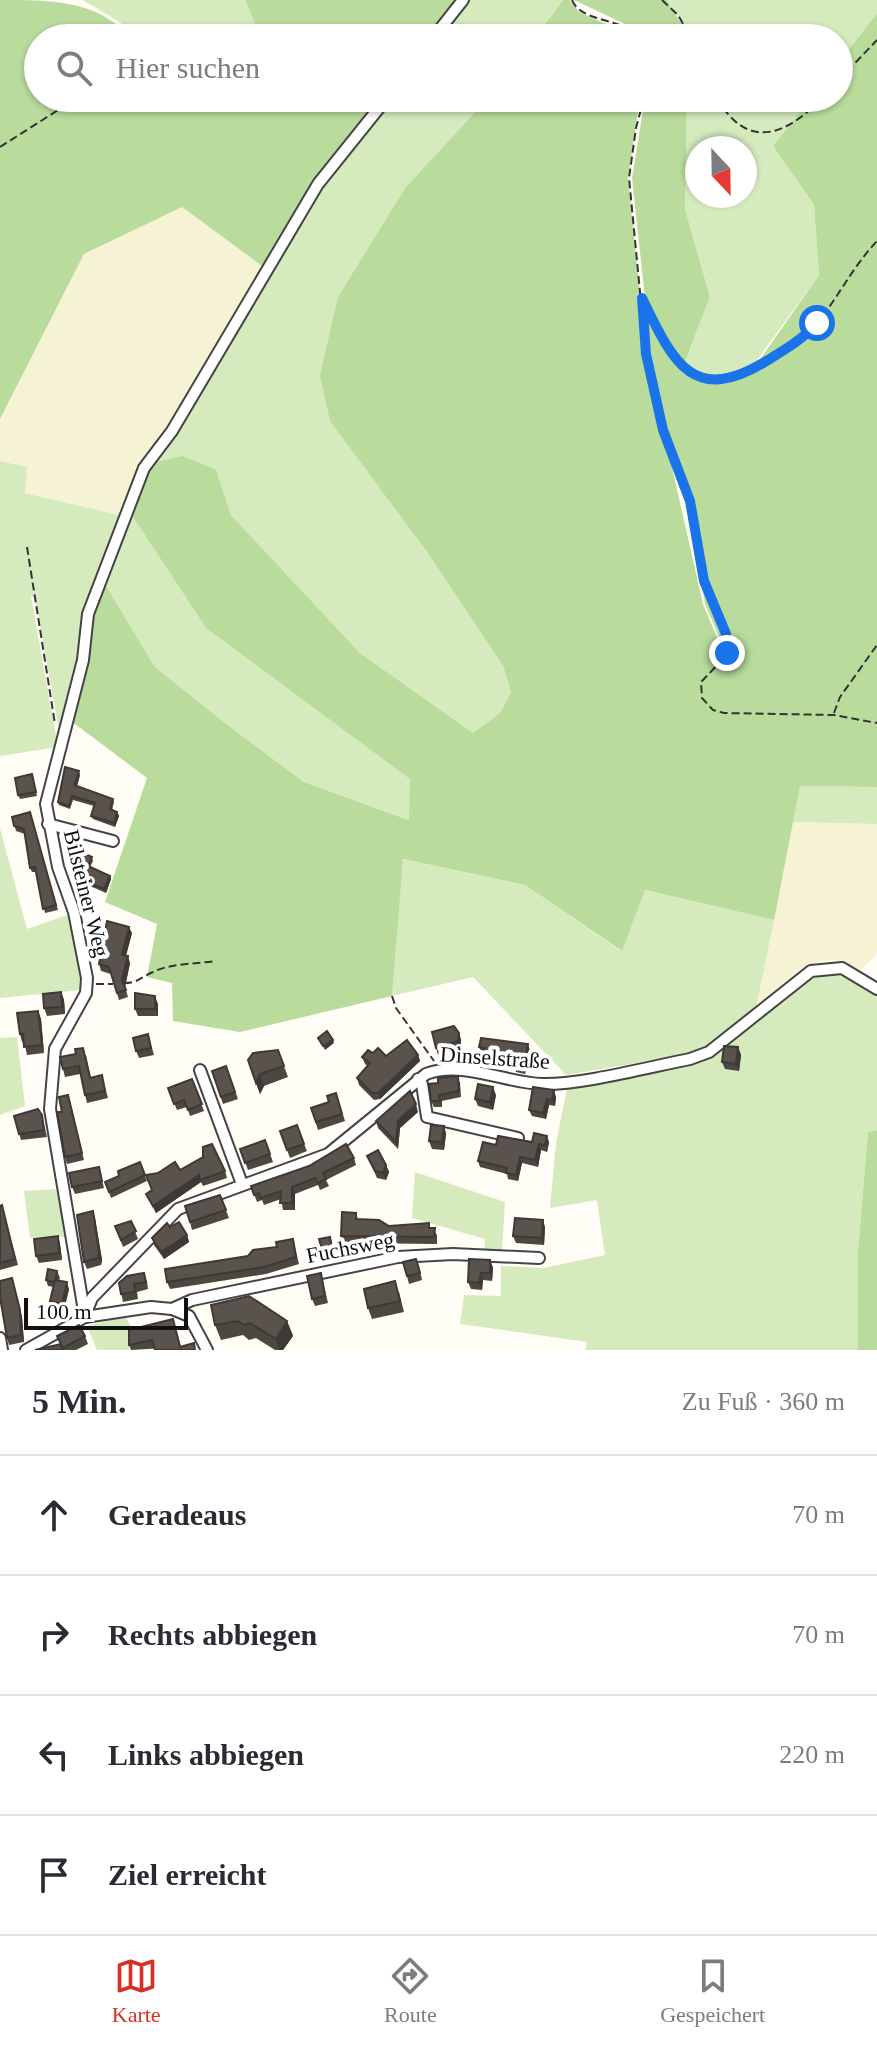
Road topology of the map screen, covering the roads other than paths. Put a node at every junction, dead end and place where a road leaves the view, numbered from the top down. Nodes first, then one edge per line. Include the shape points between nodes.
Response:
1 (463, 0) edge
2 (444, 24) edge
3 (376, 112) edge
4 (48, 824) junction
5 (113, 841) dead end
6 (877, 989) edge
7 (200, 1070) dead end
8 (418, 1079) junction
9 (518, 1138) edge
10 (242, 1184) junction
11 (539, 1258) dead end
12 (172, 1309) junction
13 (85, 1317) junction
14 (0, 1338) edge
15 (2, 1350) edge
16 (26, 1350) edge
17 (207, 1350) edge

1 - 2 street
3 - 4 street, Bilsteiner Weg via 318,184 179,420 144,468 88,614 83,660 49,781
4 - 5 street
4 - 13 street, Bilsteiner Weg via 74,912 87,985 55,1049 50,1109
6 - 8 street, Dinselstraße via 842,968 811,971 700,1057 553,1083 438,1070
7 - 10 street
8 - 9 street via 427,1117
8 - 10 street, Dinselstraße via 344,1145
10 - 13 street, Dinselstraße via 171,1215 92,1298
11 - 12 street, Fuchsweg via 398,1257 192,1300
12 - 13 street, Fuchsweg
12 - 17 street via 189,1316
13 - 16 street
14 - 15 street

